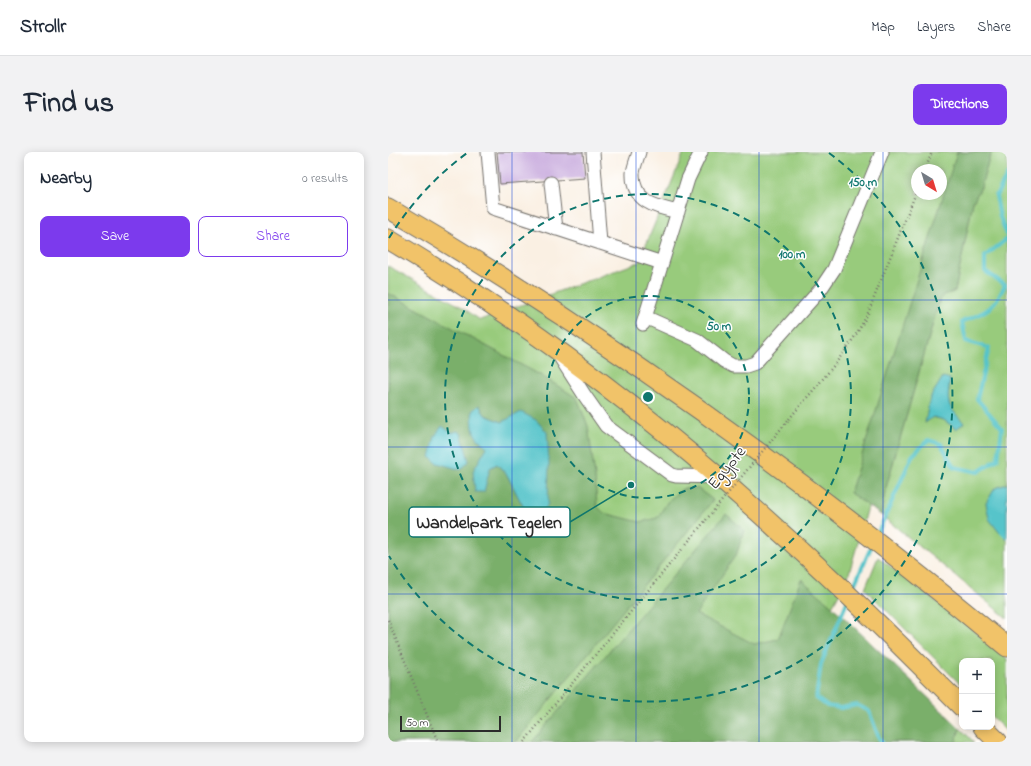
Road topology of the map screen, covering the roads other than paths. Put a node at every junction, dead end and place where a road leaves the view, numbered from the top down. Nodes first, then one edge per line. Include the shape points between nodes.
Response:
1 (488, 152) edge
2 (593, 152) edge
3 (639, 152) edge
4 (701, 152) edge
5 (882, 152) edge
6 (551, 183) dead end
7 (388, 208) edge
8 (678, 212) junction
9 (556, 229) junction
10 (388, 239) edge
11 (600, 243) junction
12 (662, 263) junction
13 (556, 350) junction
14 (719, 477) junction
15 (1007, 647) edge
16 (959, 703) edge
17 (986, 730) edge
18 (998, 742) edge

1 - 9 street via 493,208
2 - 11 street
3 - 8 street via 633,172 634,185 640,196 650,204
4 - 8 street via 688,179
5 - 12 street via 834,269 820,290 755,363 733,366 697,340 644,321
6 - 9 street
7 - 15 highway via 532,295 697,408 887,549
8 - 12 street
9 - 11 street
10 - 13 highway via 492,305
11 - 12 street
13 - 14 highway via 616,394
13 - 14 street via 606,426 672,475
14 - 16 highway via 812,560
17 - 18 highway

